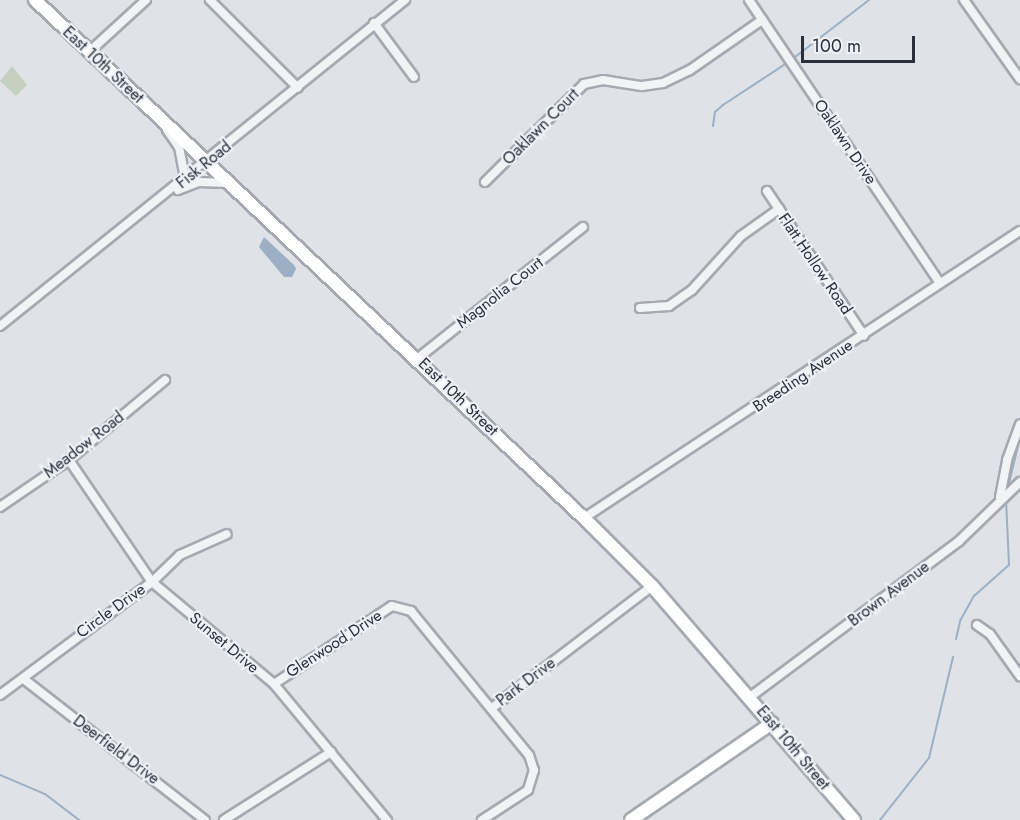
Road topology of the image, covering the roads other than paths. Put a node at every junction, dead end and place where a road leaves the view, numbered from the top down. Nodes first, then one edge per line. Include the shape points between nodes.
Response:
1 (35, 0) edge
2 (146, 0) edge
3 (210, 0) edge
4 (405, 0) edge
5 (749, 0) edge
6 (964, 0) edge
7 (762, 20) junction
8 (374, 23) junction
9 (89, 52) junction
10 (414, 78) dead end
11 (1020, 79) edge
12 (298, 88) junction
13 (157, 115) junction
14 (205, 160) junction
15 (185, 179) junction
16 (485, 182) dead end
17 (230, 183) junction
18 (767, 191) dead end
19 (167, 195) junction
20 (779, 209) junction
21 (583, 227) dead end
22 (1020, 231) edge
23 (940, 283) junction
24 (640, 308) dead end
25 (0, 326) edge
26 (864, 336) junction
27 (417, 359) junction
28 (165, 380) dead end
29 (1020, 424) edge
30 (69, 460) junction
31 (1020, 482) edge
32 (1000, 497) junction
33 (0, 507) edge
34 (584, 518) junction
35 (227, 534) dead end
36 (152, 582) junction
37 (652, 586) junction
38 (977, 625) dead end
39 (1020, 676) edge
40 (25, 680) junction
41 (274, 684) junction
42 (0, 695) edge
43 (750, 697) junction
44 (492, 708) junction
45 (772, 723) junction
46 (332, 752) junction
47 (206, 820) edge
48 (224, 820) edge
49 (387, 820) edge
50 (482, 820) edge
51 (631, 820) edge
52 (854, 820) edge

1 - 9 main road, East 10th Street
2 - 9 street
3 - 12 street
4 - 8 street, Fisk Road
5 - 7 street, Oaklawn Drive
6 - 11 street
7 - 16 street, Oaklawn Court via 690,70 663,83 642,86 603,80 584,84
7 - 23 street, Oaklawn Drive
8 - 10 street
8 - 12 street, Fisk Road
9 - 13 main road, East 10th Street
12 - 14 street, Fisk Road
13 - 14 main road, East 10th Street
13 - 15 street via 179,147
14 - 15 street, Fisk Road
14 - 17 main road, East 10th Street
15 - 19 street, Fisk Road
17 - 19 street via 199,182
17 - 27 main road, East 10th Street
18 - 20 street, Flatt Hollow Road
19 - 25 street, Fisk Road
20 - 24 street via 741,236 692,290 669,306
20 - 26 street, Flatt Hollow Road
21 - 27 street, Magnolia Court
22 - 23 street, Breeding Avenue
23 - 26 street, Breeding Avenue
26 - 34 street, Breeding Avenue
27 - 34 main road, East 10th Street
28 - 30 street, Meadow Road
29 - 32 street via 1007,460
30 - 33 street, Meadow Road
30 - 36 street, Sunset Drive
31 - 32 street, Brown Avenue
32 - 43 street, Brown Avenue via 980,524 959,541
34 - 37 main road, East 10th Street
35 - 36 street, Circle Drive via 180,555
36 - 40 street, Circle Drive via 30,671
36 - 41 street, Sunset Drive
37 - 43 main road, East 10th Street
37 - 44 street, Park Drive
38 - 39 street via 990,634
40 - 42 street, Circle Drive
40 - 47 street, Deerfield Drive
41 - 44 street, Glenwood Drive via 383,612 402,606 419,619
41 - 46 street, Sunset Drive
43 - 45 main road, East 10th Street
44 - 50 street, Park Drive via 529,755 534,770 528,790
45 - 51 main road
45 - 52 main road, East 10th Street
46 - 48 street
46 - 49 street, Sunset Drive

